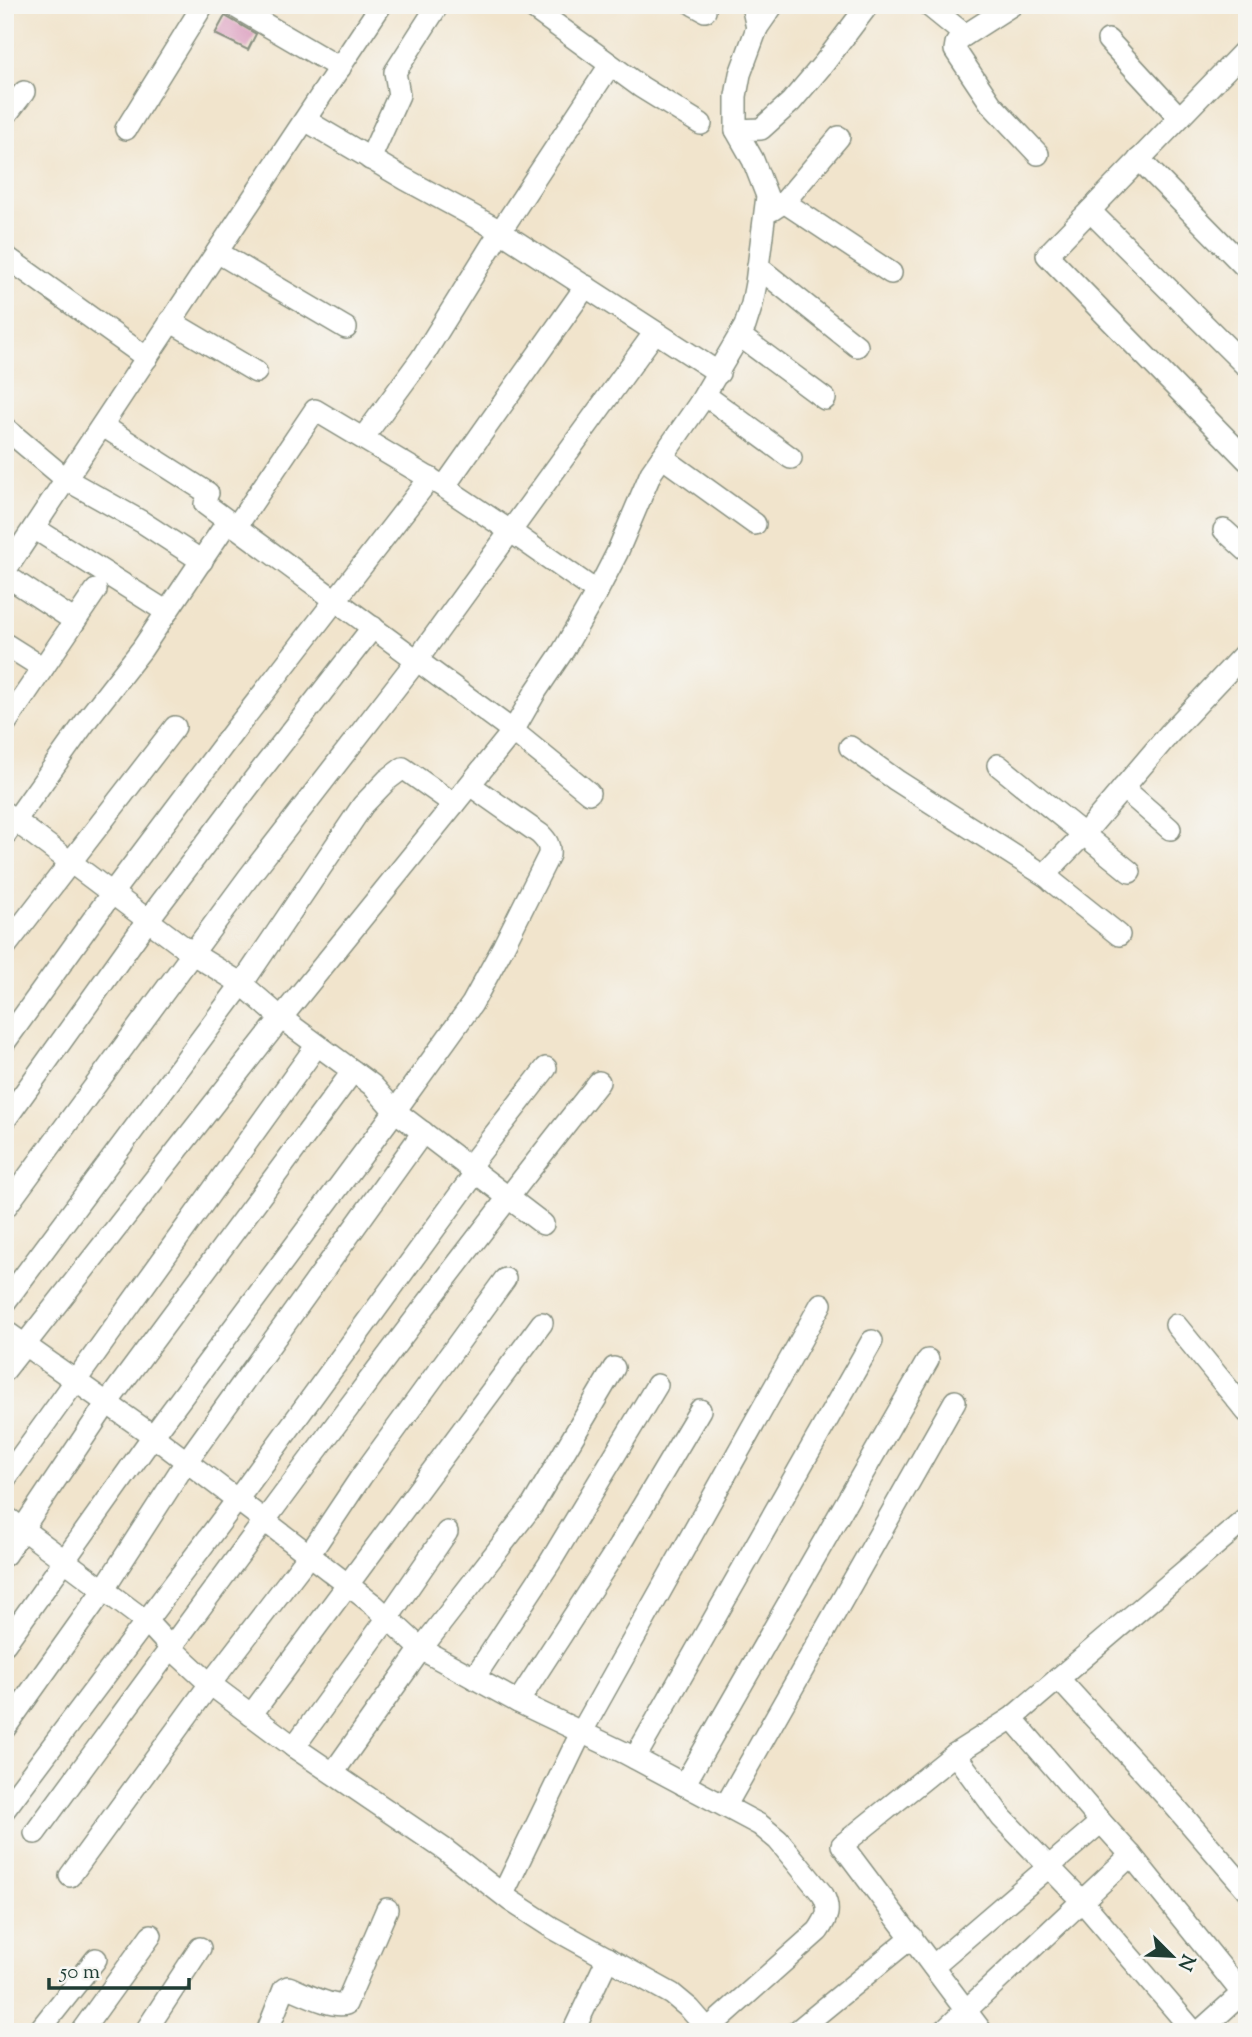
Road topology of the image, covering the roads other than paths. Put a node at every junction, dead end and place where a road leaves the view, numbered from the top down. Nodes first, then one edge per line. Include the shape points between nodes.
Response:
1 (203, 5) edge
2 (232, 5) edge
3 (381, 5) edge
4 (438, 5) edge
5 (529, 5) edge
6 (752, 5) edge
7 (773, 5) edge
8 (868, 5) edge
9 (928, 5) edge
10 (1012, 5) edge
11 (757, 28) junction
12 (965, 35) junction
13 (1108, 40) dead end
14 (1247, 48) edge
15 (610, 65) junction
16 (340, 68) junction
17 (24, 93) dead end
18 (5, 116) edge
19 (1179, 117) junction
20 (305, 120) junction
21 (701, 124) dead end
22 (126, 129) dead end
23 (736, 130) junction
24 (839, 137) dead end
25 (1038, 153) dead end
26 (370, 159) junction
27 (1139, 159) junction
28 (784, 202) junction
29 (1090, 211) junction
30 (764, 216) junction
31 (500, 232) junction
32 (217, 252) junction
33 (5, 256) edge
34 (758, 267) junction
35 (1247, 269) edge
36 (891, 273) dead end
37 (586, 286) junction
38 (170, 321) junction
39 (346, 328) dead end
40 (655, 332) junction
41 (740, 336) junction
42 (857, 346) dead end
43 (147, 358) junction
44 (1247, 366) edge
45 (256, 372) dead end
46 (719, 373) junction
47 (705, 395) junction
48 (825, 399) dead end
49 (103, 426) junction
50 (5, 428) edge
51 (363, 438) junction
52 (662, 457) junction
53 (791, 458) dead end
54 (1247, 460) edge
55 (67, 480) junction
56 (437, 483) junction
57 (232, 524) junction
58 (755, 524) dead end
59 (34, 528) junction
60 (1224, 530) dead end
61 (510, 531) junction
62 (1247, 551) edge
63 (202, 561) junction
64 (5, 573) edge
65 (96, 590) dead end
66 (597, 592) junction
67 (337, 600) junction
68 (167, 612) junction
69 (75, 621) junction
70 (373, 627) junction
71 (5, 644) edge
72 (1247, 651) edge
73 (417, 660) junction
74 (43, 668) junction
75 (5, 724) edge
76 (176, 727) dead end
77 (513, 731) junction
78 (850, 747) dead end
79 (998, 765) dead end
80 (470, 785) junction
81 (1123, 788) junction
82 (589, 793) dead end
83 (454, 804) junction
84 (9, 823) edge
85 (1170, 829) dead end
86 (1084, 834) junction
87 (71, 862) junction
88 (1130, 872) dead end
89 (1049, 878) junction
90 (112, 893) junction
91 (148, 920) junction
92 (1119, 935) dead end
93 (5, 947) edge
94 (193, 954) junction
95 (242, 984) junction
96 (281, 1018) junction
97 (5, 1042) edge
98 (317, 1045) junction
99 (547, 1068) dead end
100 (353, 1071) junction
101 (599, 1082) dead end
102 (396, 1111) junction
103 (5, 1120) edge
104 (423, 1132) junction
105 (473, 1170) junction
106 (508, 1197) junction
107 (5, 1208) edge
108 (543, 1224) dead end
109 (505, 1279) dead end
110 (5, 1302) edge
111 (821, 1304) dead end
112 (542, 1322) dead end
113 (1176, 1325) dead end
114 (5, 1331) edge
115 (872, 1340) dead end
116 (23, 1344) junction
117 (928, 1360) dead end
118 (614, 1368) dead end
119 (5, 1370) edge
120 (75, 1381) junction
121 (657, 1385) dead end
122 (955, 1401) dead end
123 (107, 1403) junction
124 (701, 1409) dead end
125 (1247, 1412) edge
126 (153, 1436) junction
127 (186, 1462) junction
128 (5, 1479) edge
129 (237, 1500) junction
130 (5, 1516) edge
131 (1247, 1518) edge
132 (265, 1521) junction
133 (23, 1529) junction
134 (447, 1532) dead end
135 (5, 1555) edge
136 (309, 1555) junction
137 (65, 1560) junction
138 (347, 1584) junction
139 (104, 1589) junction
140 (387, 1619) junction
141 (147, 1622) junction
142 (5, 1644) edge
143 (171, 1648) junction
144 (421, 1649) junction
145 (474, 1678) junction
146 (1058, 1678) junction
147 (211, 1684) junction
148 (518, 1702) junction
149 (251, 1715) junction
150 (1012, 1718) junction
151 (5, 1728) edge
152 (581, 1733) junction
153 (294, 1747) junction
154 (956, 1754) junction
155 (635, 1758) junction
156 (333, 1773) junction
157 (684, 1785) junction
158 (726, 1805) junction
159 (5, 1809) edge
160 (1101, 1822) junction
161 (34, 1833) dead end
162 (1131, 1855) junction
163 (1048, 1867) junction
164 (70, 1876) dead end
165 (1247, 1890) edge
166 (503, 1894) junction
167 (1082, 1901) junction
168 (387, 1909) dead end
169 (151, 1935) dead end
170 (912, 1937) junction
171 (200, 1948) dead end
172 (608, 1958) junction
173 (96, 1959) dead end
174 (933, 1966) junction
175 (1244, 1991) edge
176 (967, 2011) junction
177 (1222, 2024) edge
178 (709, 2031) edge
179 (38, 2032) edge
180 (81, 2032) edge
181 (145, 2032) edge
182 (267, 2032) edge
183 (573, 2032) edge
184 (796, 2032) edge
185 (943, 2032) edge
186 (982, 2032) edge
187 (1196, 2032) edge

1 - 22 street
2 - 16 street
3 - 16 street
4 - 26 street via 395,72 400,95
5 - 15 street
6 - 11 street
7 - 11 street
8 - 23 street via 791,102 761,129
9 - 12 street
10 - 12 street
11 - 23 street via 740,74
12 - 25 street via 956,50 976,83
13 - 19 street
14 - 19 street
15 - 21 street
15 - 31 street
16 - 20 street
17 - 18 street
19 - 27 street
20 - 26 street
20 - 32 street
23 - 30 street via 767,196
24 - 28 street
26 - 31 street
27 - 29 street
27 - 35 street
28 - 30 street
28 - 36 street
29 - 44 street
29 - 54 street via 1047,255
30 - 34 street
31 - 37 street
31 - 51 street via 421,359
32 - 38 street
32 - 39 street
33 - 43 street
34 - 41 street via 752,304
34 - 42 street
37 - 40 street
37 - 56 street
38 - 43 street
38 - 45 street
40 - 46 street
40 - 61 street
41 - 46 street
41 - 48 street
43 - 49 street
46 - 47 street
47 - 52 street
47 - 53 street
49 - 55 street
49 - 57 street via 206,498
50 - 55 street
51 - 56 street
51 - 57 street via 315,410
52 - 58 street
52 - 66 street
55 - 59 street
55 - 63 street
56 - 61 street
56 - 67 street
57 - 63 street
57 - 67 street
59 - 64 street
59 - 68 street
60 - 62 street
61 - 66 street
61 - 73 street
63 - 68 street
64 - 69 street
65 - 69 street
66 - 77 street
67 - 70 street
67 - 90 street
68 - 84 street
69 - 74 street
70 - 73 street
70 - 91 street
71 - 74 street
72 - 81 street
73 - 77 street
73 - 94 street
74 - 75 street
76 - 87 street
77 - 80 street
77 - 82 street
78 - 89 street
79 - 86 street
80 - 83 street
80 - 102 street via 540,834 550,848 549,855 472,1004
81 - 85 street
81 - 86 street
83 - 95 street via 403,768 387,780 363,805
83 - 96 street
84 - 87 street
86 - 88 street
86 - 89 street via 1050,869
87 - 90 street
87 - 93 street
89 - 92 street
90 - 91 street
90 - 97 street
91 - 94 street
91 - 103 street
94 - 95 street
94 - 107 street
95 - 96 street
95 - 110 street
96 - 98 street
96 - 116 street
98 - 100 street
98 - 120 street
99 - 105 street
100 - 102 street
100 - 123 street
101 - 106 street
102 - 104 street
102 - 126 street
104 - 105 street
104 - 127 street
105 - 106 street
105 - 129 street
106 - 108 street
106 - 132 street
109 - 136 street
111 - 152 street
112 - 138 street
113 - 125 street
114 - 116 street
115 - 155 street
116 - 119 street
116 - 120 street
117 - 157 street
118 - 144 street via 532,1506
120 - 123 street
120 - 128 street
121 - 145 street
122 - 158 street
123 - 126 street
123 - 133 street
124 - 148 street
126 - 127 street
126 - 137 street
127 - 129 street
127 - 139 street
129 - 132 street
129 - 141 street
130 - 133 street
131 - 146 street
132 - 136 street
132 - 143 street
133 - 135 street
133 - 137 street
134 - 140 street
136 - 138 street
136 - 147 street
137 - 139 street
137 - 142 street
138 - 140 street
138 - 149 street
139 - 141 street
139 - 151 street
140 - 144 street
140 - 153 street
141 - 143 street
141 - 159 street
143 - 147 street
143 - 161 street
144 - 145 street
144 - 156 street
145 - 148 street
146 - 150 street
146 - 165 street
147 - 149 street
147 - 164 street
148 - 152 street
149 - 153 street
150 - 154 street
150 - 160 street
152 - 155 street
152 - 166 street
153 - 156 street
154 - 163 street via 1002,1818
154 - 170 street via 842,1845
155 - 157 street
156 - 166 street
157 - 158 street
158 - 178 street via 778,1840 823,1895 828,1913 818,1931
160 - 162 street
160 - 163 street
162 - 167 street
162 - 175 street
163 - 167 street
163 - 174 street
166 - 172 street
167 - 176 street
167 - 187 street
168 - 182 street via 346,2004 331,2004 288,1987
169 - 180 street
170 - 174 street
170 - 184 street
171 - 181 street
172 - 178 street via 672,1994
172 - 183 street
173 - 179 street
174 - 176 street
175 - 177 street
176 - 185 street
176 - 186 street
177 - 187 street

